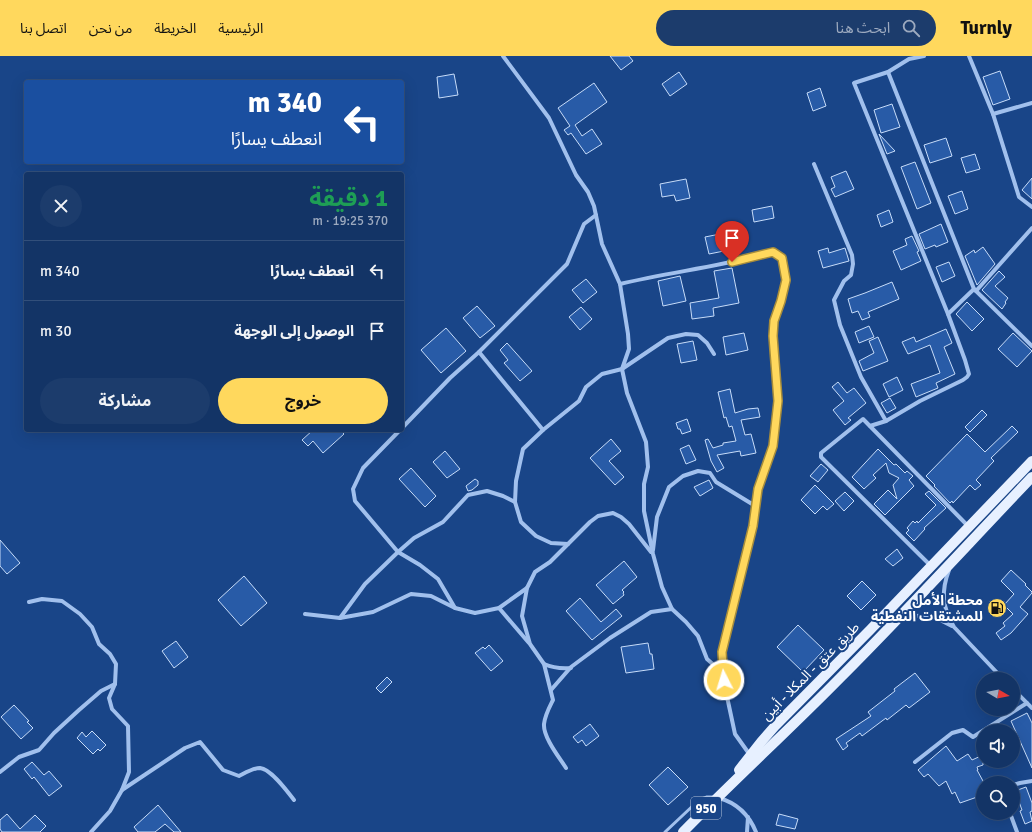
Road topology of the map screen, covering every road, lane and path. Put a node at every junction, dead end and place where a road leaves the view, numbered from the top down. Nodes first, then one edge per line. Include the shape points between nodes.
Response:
1 (503, 56) edge
2 (924, 56) edge
3 (969, 56) edge
4 (888, 72) junction
5 (1032, 103) edge
6 (993, 114) junction
7 (814, 164) dead end
8 (1032, 207) edge
9 (596, 215) junction
10 (1032, 228) edge
11 (620, 284) junction
12 (975, 290) junction
13 (948, 314) junction
14 (1032, 346) edge
15 (479, 352) junction
16 (714, 354) dead end
17 (622, 369) junction
18 (886, 421) junction
19 (404, 426) edge
20 (870, 426) junction
21 (543, 430) junction
22 (398, 432) edge
23 (1032, 461) edge
24 (1032, 477) edge
25 (515, 502) junction
26 (757, 507) junction
27 (969, 527) junction
28 (568, 544) junction
29 (398, 552) junction
30 (653, 554) junction
31 (952, 561) junction
32 (931, 566) junction
33 (527, 588) junction
34 (29, 602) dead end
35 (455, 608) junction
36 (499, 608) junction
37 (672, 609) junction
38 (305, 614) dead end
39 (340, 618) junction
40 (898, 618) junction
41 (954, 627) junction
42 (530, 644) junction
43 (544, 664) junction
44 (572, 667) junction
45 (723, 668) junction
46 (996, 672) edge
47 (115, 684) junction
48 (550, 690) junction
49 (1020, 696) edge
50 (1027, 703) junction
51 (1032, 708) edge
52 (750, 755) junction
53 (914, 762) dead end
54 (566, 768) dead end
55 (0, 772) edge
56 (1032, 781) edge
57 (1020, 782) edge
58 (731, 784) junction
59 (122, 790) junction
60 (717, 797) junction
61 (294, 800) dead end
62 (748, 816) junction
63 (1013, 820) edge
64 (91, 832) edge
65 (665, 832) edge
66 (683, 832) edge
67 (747, 832) edge
68 (756, 832) edge
69 (1017, 832) edge

1 - 9 street via 549,118 576,175 591,199
2 - 4 street via 909,59
3 - 6 street
4 - 12 street
4 - 13 street via 854,83
5 - 6 street
6 - 8 street via 1019,197
7 - 18 street via 852,254 851,275 844,281 834,300 840,325 861,377
9 - 11 street via 602,244
9 - 15 street via 584,224 567,264
10 - 12 street
11 - 17 street via 629,349
11 - 26 street via 773,252 782,258 786,280 774,321 773,336 778,401 773,446 758,489
12 - 13 street
12 - 14 street
13 - 18 street via 969,374
15 - 19 street
15 - 21 street
16 - 17 street via 698,335 686,334 668,338
17 - 21 street via 602,374 586,387 579,401
17 - 30 street via 627,393 646,442 648,467 644,484 644,511
18 - 20 street
20 - 27 street
20 - 32 street via 864,419 821,453 821,457
21 - 25 street via 523,449 516,481
22 - 29 street via 363,468 353,489 355,501
23 - 27 main road, طريق عتق - المكلا - أبين / 950
24 - 31 main road, طريق عتق - المكلا - أبين / 950
25 - 28 street via 521,522 536,536 551,543
25 - 29 street via 487,491 468,495 443,522 414,538
26 - 30 street via 716,482 710,473 698,471 682,476 669,487 657,517
26 - 45 street via 722,652
27 - 32 main road, طريق عتق - المكلا - أبين / 950
28 - 30 street via 598,516 612,513 621,516
28 - 33 street via 550,562 535,572
29 - 35 street via 438,579
29 - 39 street via 365,584
30 - 37 street via 662,587
31 - 40 main road, طريق عتق - المكلا - أبين / 950
31 - 41 street via 944,582 944,600 947,615
32 - 52 main road, طريق عتق - المكلا - أبين / 950 via 775,726
33 - 36 street
33 - 42 street via 522,616
34 - 47 street via 42,598 62,601 80,614 92,627 99,644 116,664
35 - 36 street via 475,613
35 - 39 street via 431,596 411,594 373,612
36 - 42 street
37 - 44 street via 651,612 610,638
37 - 45 street via 698,636 707,659 716,667
38 - 39 street
40 - 41 street via 925,616
40 - 58 main road, طريق عتق - المكلا - أبين / 950
41 - 46 street
42 - 43 street
43 - 44 street via 557,668
43 - 48 street
44 - 48 street
45 - 52 street via 735,734
47 - 55 street via 101,691 79,710 54,732 39,750 19,757
47 - 59 street via 110,698 112,709 128,726 129,772
48 - 54 street via 553,700 544,725 550,745
49 - 50 street
50 - 51 street
50 - 53 street via 973,737 963,730 952,733
52 - 58 main road, طريق عتق - المكلا - أبين / 950
56 - 57 street
58 - 60 main road, طريق عتق - المكلا - أبين / 950
59 - 61 street via 185,748 200,742 223,770 239,776 260,768 269,772
59 - 64 street via 110,811
60 - 62 street via 736,806
60 - 65 lane via 699,800
60 - 66 main road, طريق عتق - المكلا - أبين / 950
62 - 67 street
62 - 68 street
63 - 69 street

